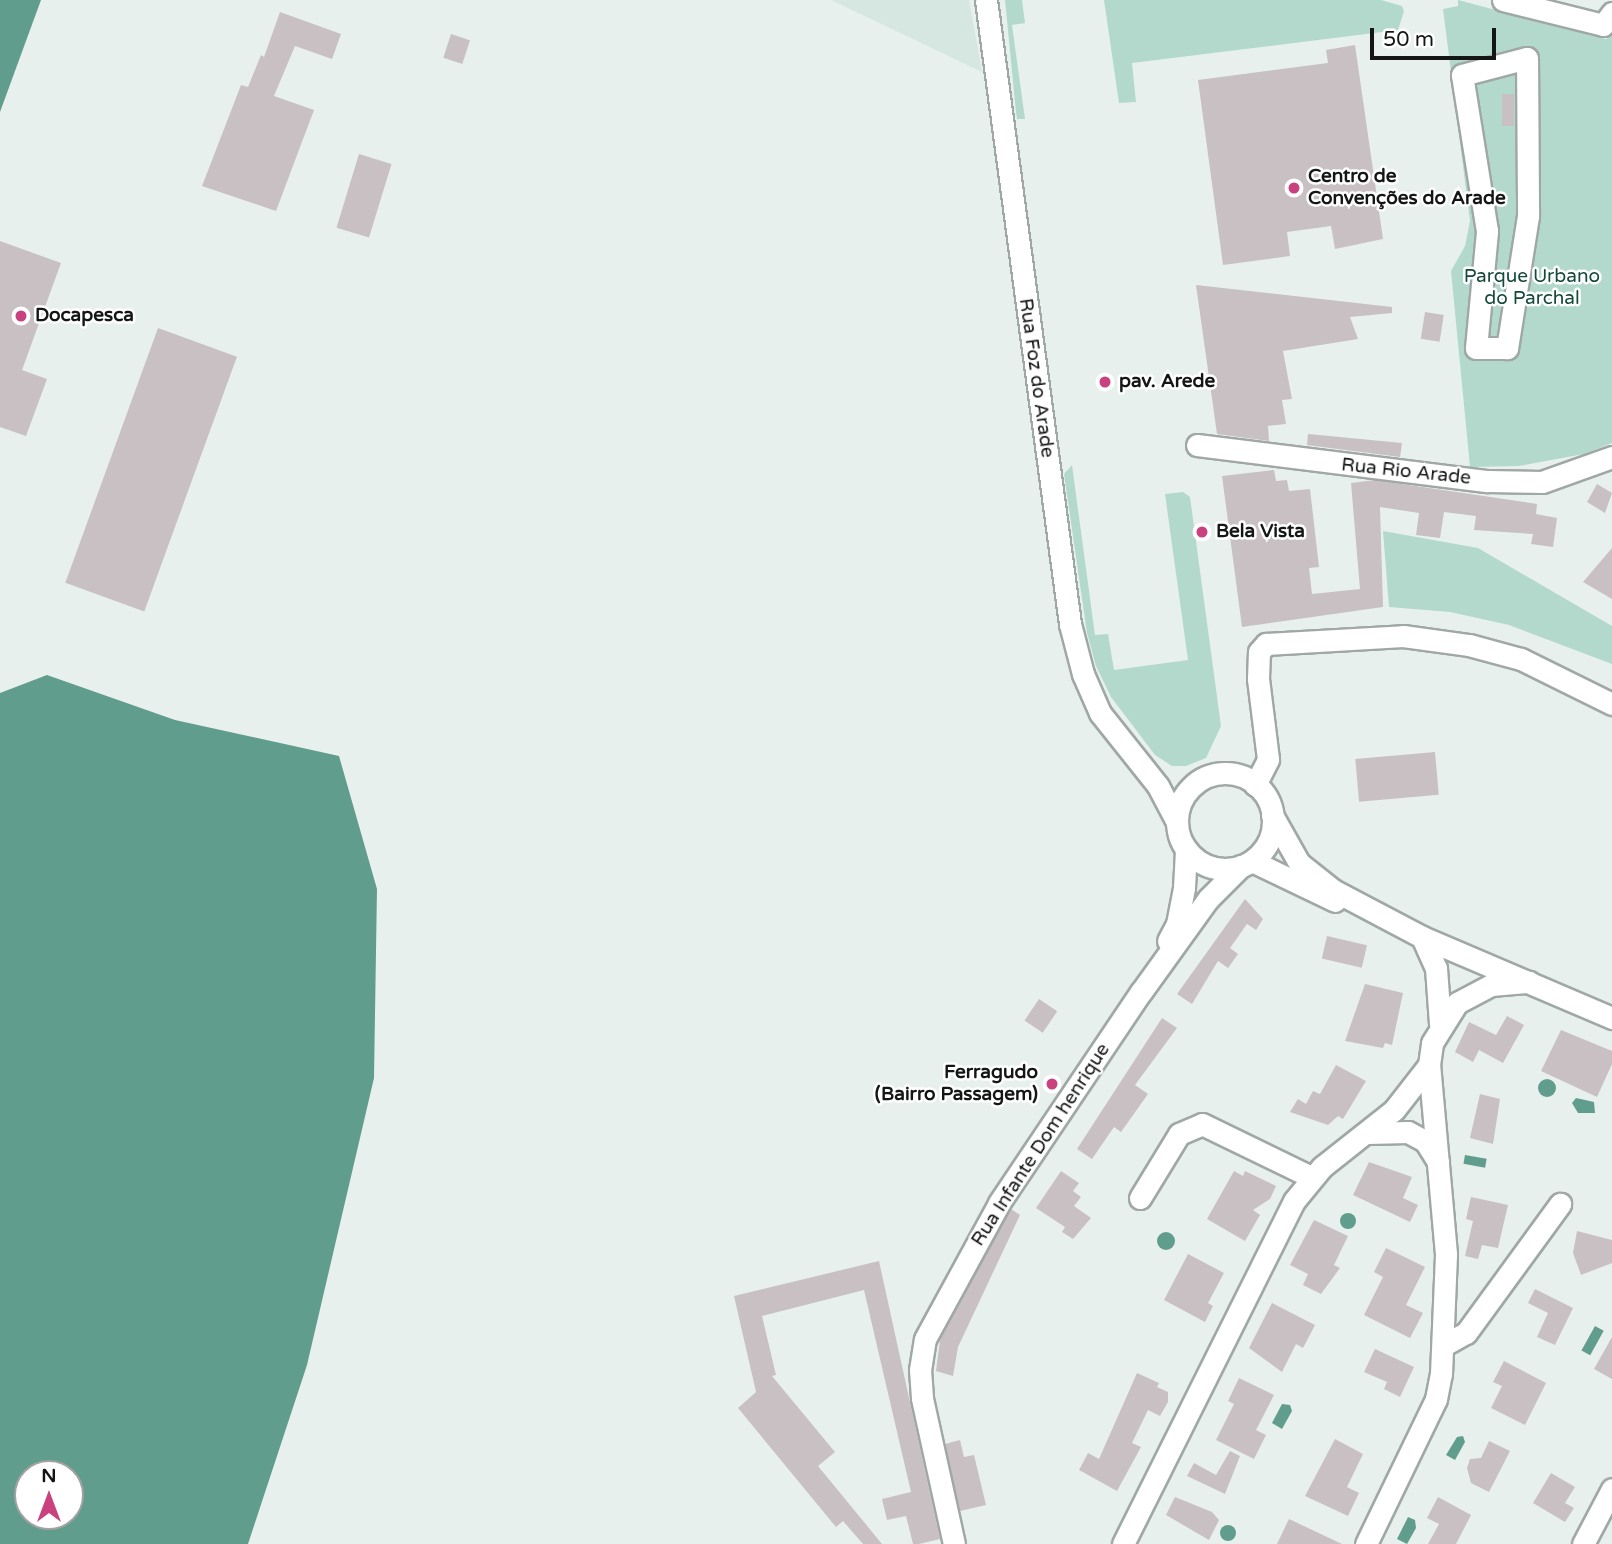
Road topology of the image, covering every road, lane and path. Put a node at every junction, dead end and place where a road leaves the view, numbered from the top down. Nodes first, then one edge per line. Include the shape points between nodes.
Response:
1 (986, 0) edge
2 (1511, 1) edge
3 (1612, 13) edge
4 (1462, 75) joint
5 (1197, 445) dead end
6 (1612, 457) edge
7 (1612, 704) edge
8 (1126, 743) junction
9 (1195, 784) junction
10 (1255, 785) junction
11 (1272, 815) junction
12 (1177, 822) junction
13 (1186, 849) junction
14 (1246, 863) junction
15 (1376, 916) junction
16 (1422, 937) junction
17 (1529, 982) junction
18 (1141, 992) junction
19 (1611, 1017) edge
20 (1440, 1024) junction
21 (1429, 1065) junction
22 (1368, 1133) junction
23 (1439, 1164) junction
24 (1311, 1177) junction
25 (1140, 1198) dead end
26 (1560, 1204) dead end
27 (1444, 1345) junction
28 (1612, 1489) edge
29 (954, 1544) edge
30 (1123, 1544) edge
31 (1366, 1544) edge
32 (1583, 1544) edge

1 - 8 street, Rua Foz do Arade via 1070,624 1083,674 1100,712
2 - 3 street via 1604,25
4 - 4 street via 1487,231 1476,348 1507,348 1528,216 1527,58
5 - 6 street, Rua Rio Arade via 1488,481 1542,482
7 - 10 street via 1521,659 1469,645 1403,636 1266,644 1259,652 1258,679 1268,760
8 - 9 street, Rua Foz do Arade via 1169,777
8 - 12 street, Rua Foz do Arade via 1158,786
9 - 10 street via 1227,774
9 - 12 street via 1182,801
10 - 11 street
11 - 14 street via 1269,839
11 - 15 street via 1299,863
12 - 13 street, Rua Foz do Arade
13 - 14 street via 1211,867
13 - 18 street, Rua Foz do Arade via 1177,924
14 - 15 street
14 - 18 street via 1208,899
15 - 16 street
16 - 17 street
16 - 20 street via 1436,968
17 - 19 street
17 - 20 street via 1491,985 1457,1003
18 - 29 street, Rua Infante Dom henrique via 999,1203 925,1339 922,1398
20 - 21 street
21 - 22 street via 1394,1110
21 - 23 street
22 - 23 street via 1408,1132 1425,1141
22 - 24 street
23 - 27 street via 1446,1254
24 - 25 street via 1202,1124 1179,1134
24 - 30 street via 1294,1201
26 - 27 street via 1466,1334
27 - 31 street via 1436,1399
28 - 32 street

